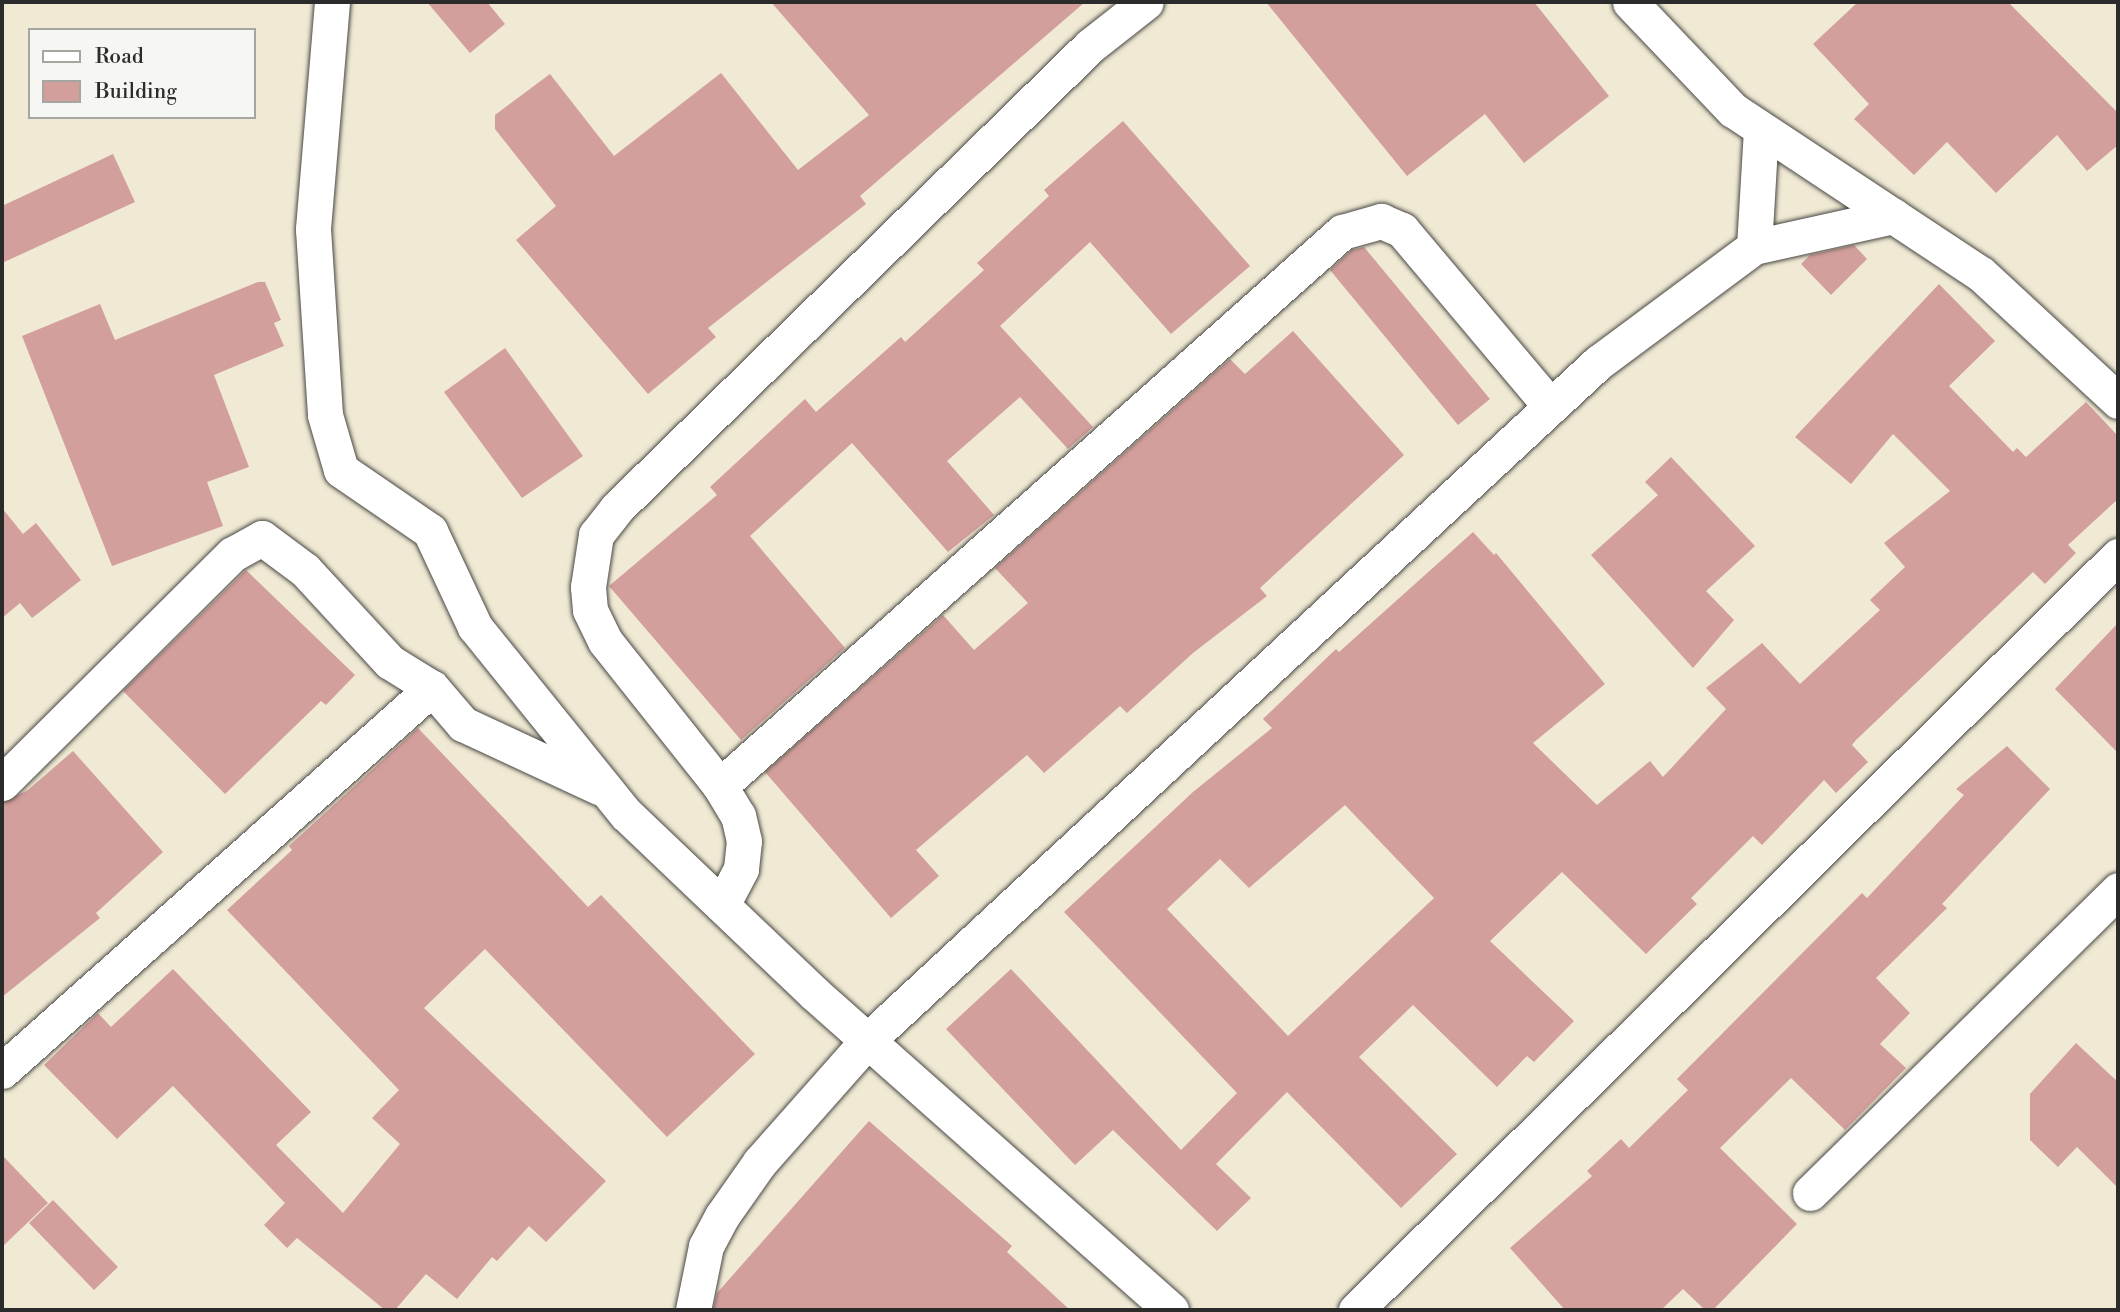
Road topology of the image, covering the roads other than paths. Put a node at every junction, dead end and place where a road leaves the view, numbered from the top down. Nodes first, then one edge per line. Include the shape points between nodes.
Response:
1 (331, 2) edge
2 (1146, 2) edge
3 (1630, 2) edge
4 (1761, 130) junction
5 (1894, 216) junction
6 (1754, 247) junction
7 (2118, 401) edge
8 (1551, 407) junction
9 (2118, 556) edge
10 (432, 688) junction
11 (2, 783) edge
12 (720, 786) junction
13 (606, 790) junction
14 (2118, 890) edge
15 (722, 905) junction
16 (868, 1040) junction
17 (2, 1071) edge
18 (1810, 1193) dead end
19 (693, 1310) edge
20 (1171, 1310) edge
21 (1356, 1310) edge

1 - 13 street via 313,229 325,415 341,470 430,531 475,627
2 - 12 street via 1090,46 617,508 596,535 588,587 590,610 605,641
3 - 4 street via 1676,55 1733,110
4 - 5 street
4 - 6 street
5 - 6 street
5 - 7 street via 1982,274
6 - 8 street via 1621,345
8 - 12 street via 1402,230 1381,221 1342,232
8 - 16 street
9 - 21 street
10 - 11 street via 390,662 304,570 262,538 233,554
10 - 13 street via 463,724
10 - 17 street
12 - 15 street via 738,816 744,841 741,869
13 - 15 street
14 - 18 street
15 - 16 street
16 - 19 street via 760,1162 722,1216 706,1246
16 - 20 street

